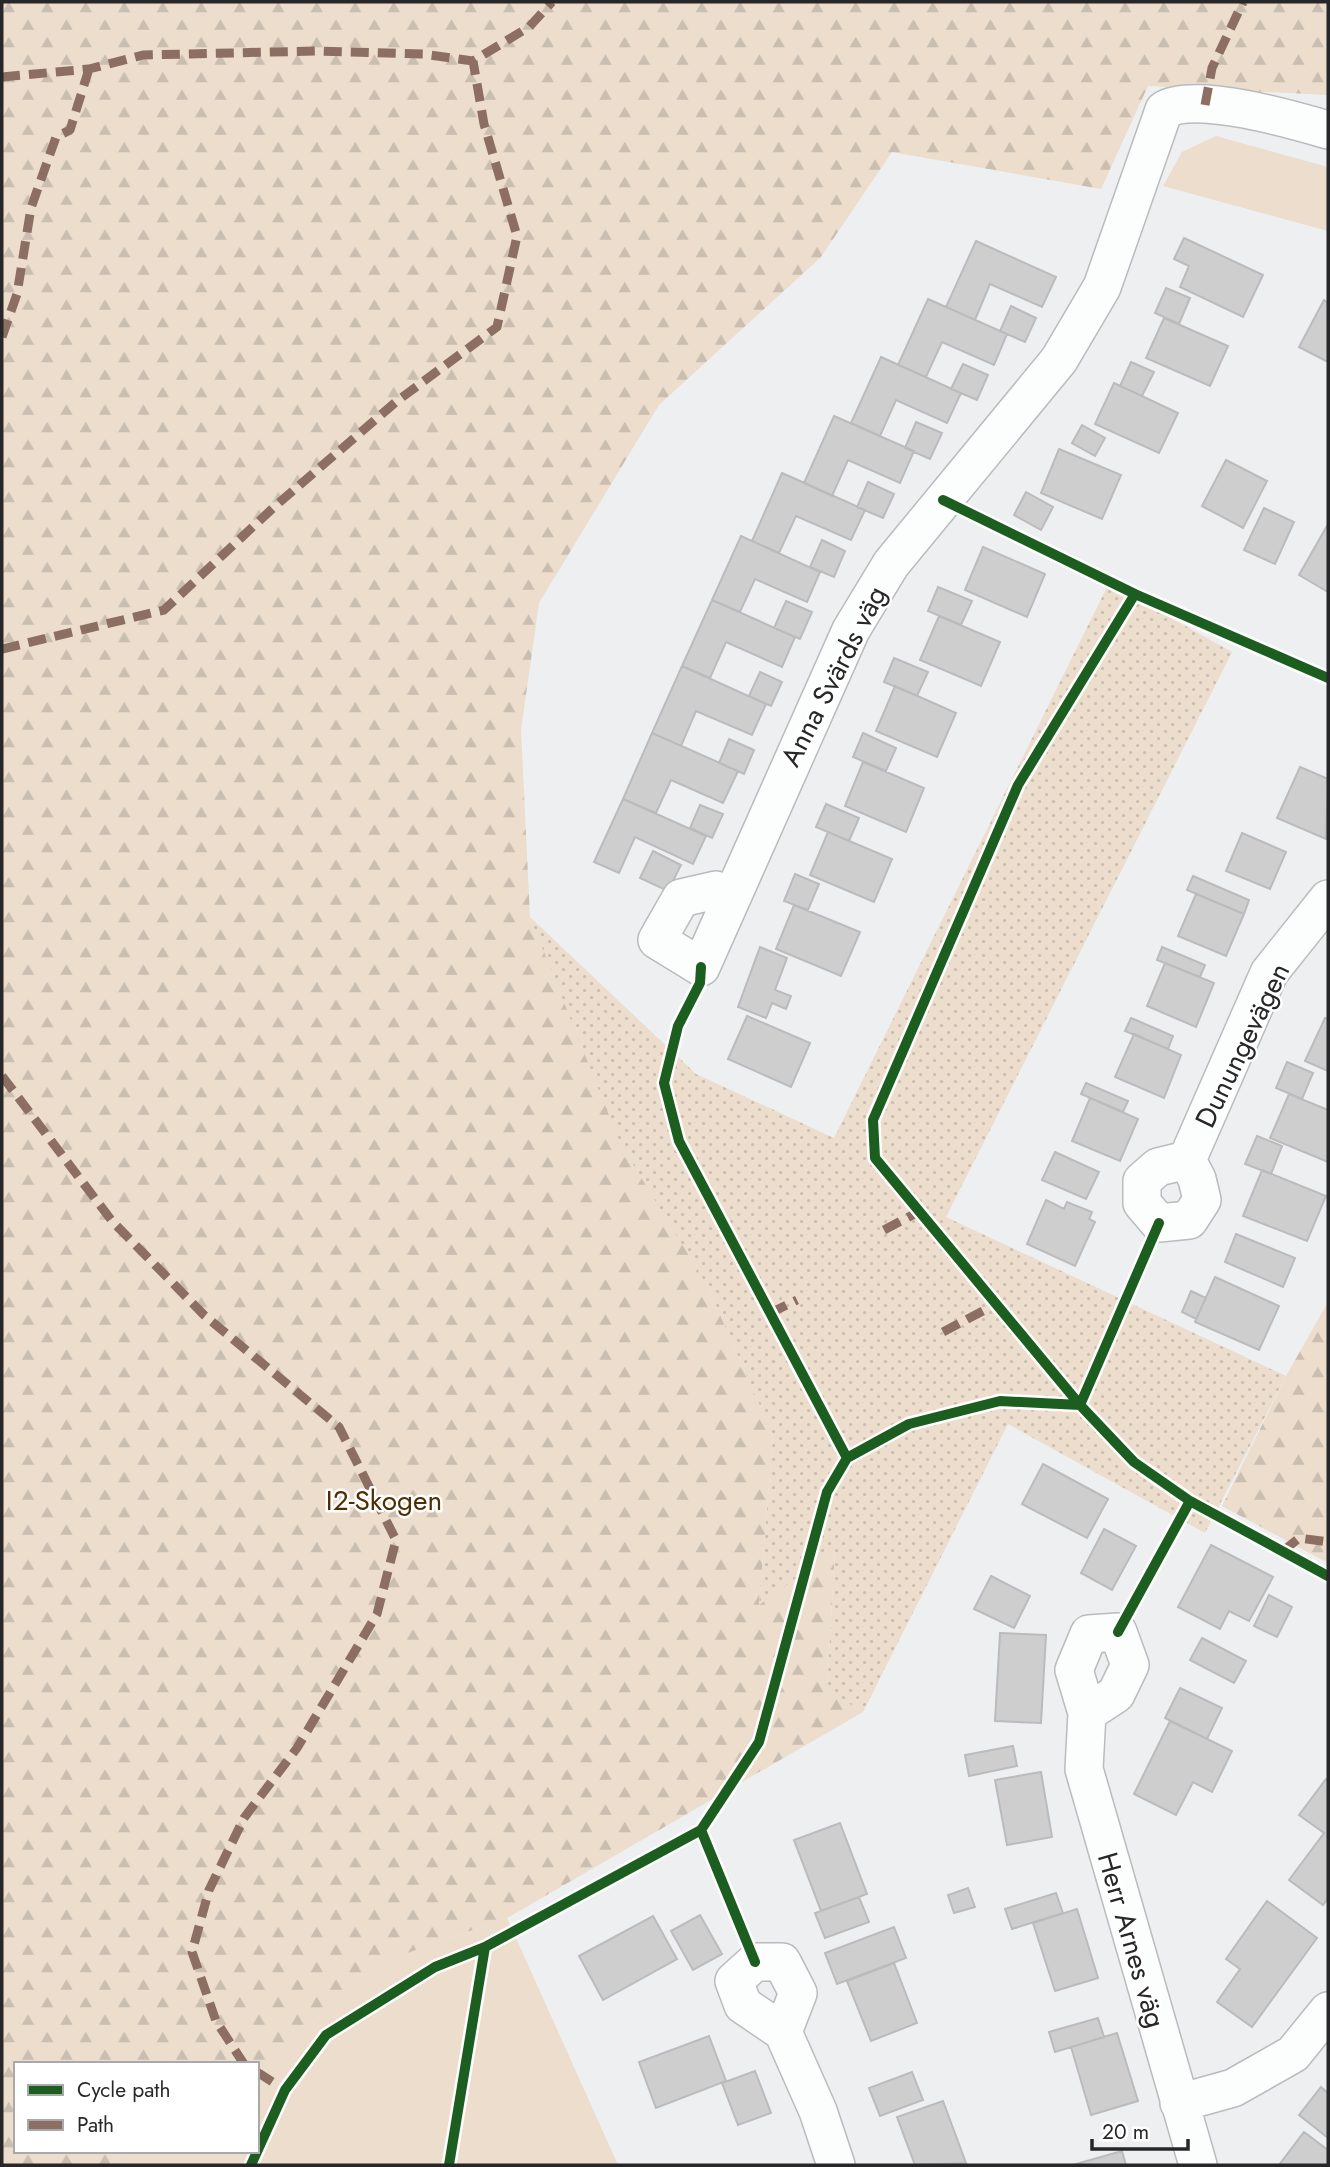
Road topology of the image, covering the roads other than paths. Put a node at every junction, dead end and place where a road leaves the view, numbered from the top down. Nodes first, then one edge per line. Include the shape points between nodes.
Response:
1 (1328, 130) edge
2 (730, 896) dead end
3 (1328, 899) edge
4 (1187, 1160) dead end
5 (1087, 1713) dead end
6 (1328, 2011) edge
7 (783, 2032) dead end
8 (1179, 2103) junction
9 (836, 2165) edge
10 (1198, 2165) edge

1 - 2 street, Anna Svärds väg via 1288,118 1205,105 1172,105 1164,110 1102,287 1059,360 891,564 850,629
3 - 4 street, Dunungevägen via 1269,972
5 - 8 street, Herr Arnes väg via 1084,1769
6 - 8 street via 1293,2054 1233,2088
7 - 9 street
8 - 10 street, Herr Arnes väg

